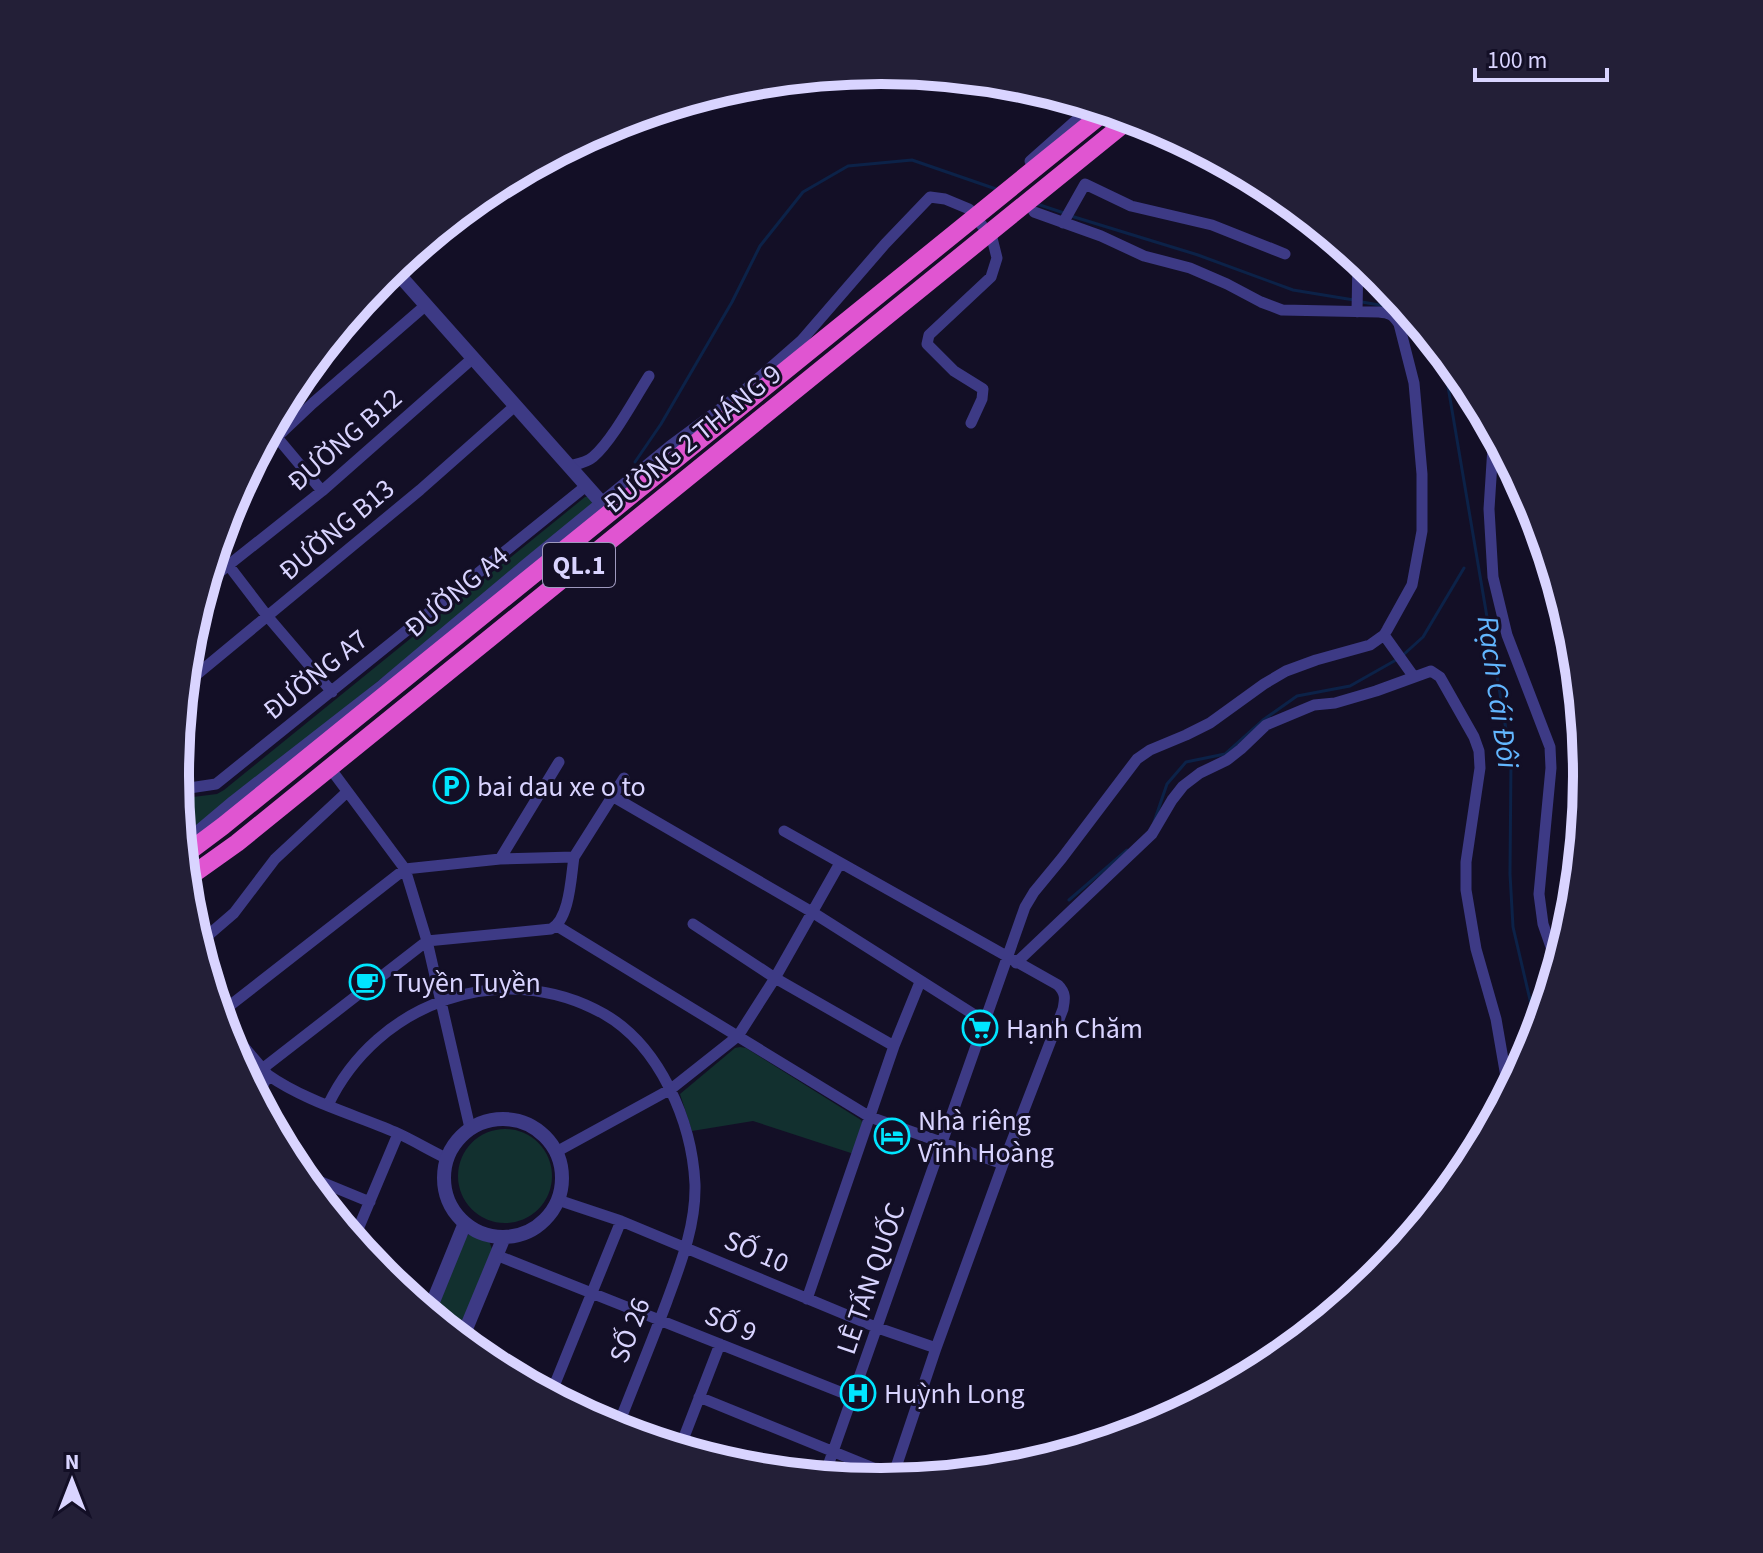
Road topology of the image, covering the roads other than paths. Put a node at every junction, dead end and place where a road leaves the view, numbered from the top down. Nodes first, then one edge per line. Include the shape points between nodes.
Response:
1 (1082, 114) edge
2 (1096, 119) edge
3 (1120, 127) edge
4 (1030, 161) dead end
5 (1034, 212) dead end
6 (1064, 221) junction
7 (1285, 254) dead end
8 (1357, 274) edge
9 (402, 278) edge
10 (426, 305) junction
11 (1357, 308) junction
12 (473, 358) junction
13 (649, 376) dead end
14 (515, 406) junction
15 (971, 423) dead end
16 (286, 424) edge
17 (278, 438) edge
18 (1493, 451) edge
19 (569, 466) junction
20 (586, 486) junction
21 (322, 491) junction
22 (601, 502) junction
23 (224, 559) edge
24 (228, 564) junction
25 (221, 570) edge
26 (268, 617) junction
27 (1384, 635) junction
28 (197, 675) edge
29 (1414, 677) junction
30 (332, 692) junction
31 (559, 762) dead end
32 (330, 768) junction
33 (624, 778) dead end
34 (189, 788) edge
35 (347, 792) junction
36 (612, 796) junction
37 (784, 831) dead end
38 (192, 836) edge
39 (193, 848) edge
40 (574, 857) junction
41 (500, 859) junction
42 (840, 863) junction
43 (405, 869) junction
44 (196, 872) edge
45 (812, 912) junction
46 (693, 924) dead end
47 (557, 926) junction
48 (208, 935) edge
49 (427, 941) junction
50 (1552, 949) edge
51 (1012, 960) junction
52 (775, 978) junction
53 (920, 982) junction
54 (440, 1001) junction
55 (229, 1006) edge
56 (984, 1021) junction
57 (738, 1036) junction
58 (894, 1046) junction
59 (245, 1048) edge
60 (265, 1072) junction
61 (1506, 1076) edge
62 (261, 1085) edge
63 (671, 1089) junction
64 (328, 1105) junction
65 (870, 1117) junction
66 (470, 1128) junction
67 (398, 1134) junction
68 (942, 1143) junction
69 (556, 1152) junction
70 (446, 1158) junction
71 (1003, 1164) junction
72 (321, 1182) edge
73 (558, 1200) junction
74 (370, 1202) junction
75 (621, 1221) junction
76 (465, 1223) junction
77 (358, 1229) edge
78 (504, 1237) junction
79 (686, 1247) junction
80 (496, 1255) junction
81 (592, 1292) junction
82 (807, 1299) junction
83 (432, 1303) edge
84 (660, 1320) junction
85 (878, 1328) junction
86 (466, 1330) edge
87 (720, 1344) junction
88 (936, 1348) junction
89 (554, 1386) edge
90 (699, 1397) junction
91 (853, 1397) junction
92 (621, 1418) edge
93 (683, 1439) edge
94 (833, 1453) junction
95 (828, 1467) edge
96 (869, 1469) edge
97 (895, 1469) edge

1 - 4 street
2 - 39 highway, ĐƯỜNG 2 THÁNG 9 / QL.1
3 - 32 highway, ĐƯỜNG 2 THÁNG 9 / QL.1
5 - 6 street
6 - 7 street via 1085,184 1131,206 1212,225
6 - 11 street via 1144,256 1190,268 1282,310
8 - 11 street
9 - 10 street
10 - 12 street
10 - 16 street
11 - 27 street via 1390,314 1399,324 1414,383 1422,474 1422,531 1412,585
12 - 14 street
12 - 21 street, ĐƯỜNG B12
13 - 19 street via 594,457
14 - 19 street
14 - 26 street, ĐƯỜNG B13
15 - 22 street, ĐƯỜNG A4 via 983,389 954,371 927,344 929,335 991,277 997,258 992,238 969,209 930,197 801,341
17 - 21 street
18 - 50 street via 1493,577 1507,635 1550,747 1539,894
19 - 20 street
20 - 22 street
20 - 30 street, ĐƯỜNG A7
21 - 24 street, ĐƯỜNG B12
22 - 38 street, ĐƯỜNG A4
23 - 24 street
24 - 25 street, ĐƯỜNG B12
24 - 26 street
26 - 28 street, ĐƯỜNG B13
26 - 30 street
27 - 29 street
27 - 51 street, LÊ TẤN QUỐC via 1370,645 1286,671 1210,723 1137,759 1029,899
29 - 51 street via 1314,705 1266,725 1227,760 1183,786 1152,834
29 - 61 street via 1431,671 1440,677 1479,751 1466,890
30 - 34 street, ĐƯỜNG A7 via 216,784
31 - 41 street
32 - 35 street
32 - 44 highway, ĐƯỜNG 2 THÁNG 9 / QL.1
33 - 36 street
35 - 43 street
35 - 48 street via 275,859 234,913
36 - 40 street
36 - 45 street
37 - 42 street
40 - 41 street
40 - 47 street
41 - 43 street
42 - 45 street
42 - 51 street
43 - 49 street
43 - 55 street
45 - 52 street
45 - 53 street
46 - 52 street
47 - 49 street
47 - 57 street
49 - 54 street
49 - 60 street
51 - 56 street, LÊ TẤN QUỐC
51 - 71 street via 1058,985 1065,1000
52 - 57 street
52 - 58 street
53 - 56 street
53 - 58 street
54 - 63 street, SỐ 26 via 499,989 570,999 607,1015 640,1043
54 - 64 street, SỐ 26 via 371,1044
54 - 66 street
56 - 68 street, LÊ TẤN QUỐC
57 - 63 street
57 - 65 street
58 - 65 street
59 - 60 street
60 - 62 street
60 - 64 street
63 - 69 street
63 - 79 street, SỐ 26 via 689,1143 695,1183
64 - 67 street
65 - 68 street
65 - 82 street
66 - 69 street via 506,1119 524,1123 541,1132
66 - 70 street
67 - 70 street
67 - 74 street
68 - 71 street
68 - 85 street, LÊ TẤN QUỐC
69 - 73 street via 562,1182
70 - 76 street via 446,1194
71 - 88 street
72 - 74 street
73 - 75 street, SỐ 10
73 - 78 street via 536,1226
74 - 77 street
75 - 79 street, SỐ 10
75 - 81 street
76 - 78 street
76 - 83 street
78 - 80 street
79 - 82 street, SỐ 10
79 - 84 street, SỐ 26
80 - 81 street, SỐ 9
80 - 86 street
81 - 84 street, SỐ 9
81 - 89 street
82 - 85 street, SỐ 10
84 - 87 street, SỐ 9
84 - 92 street, SỐ 26
85 - 88 street, SỐ 10
85 - 91 street, LÊ TẤN QUỐC
87 - 90 street
87 - 91 street, SỐ 9
88 - 97 street
90 - 93 street
90 - 94 street
91 - 94 street, LÊ TẤN QUỐC
94 - 95 street, LÊ TẤN QUỐC
94 - 96 street

